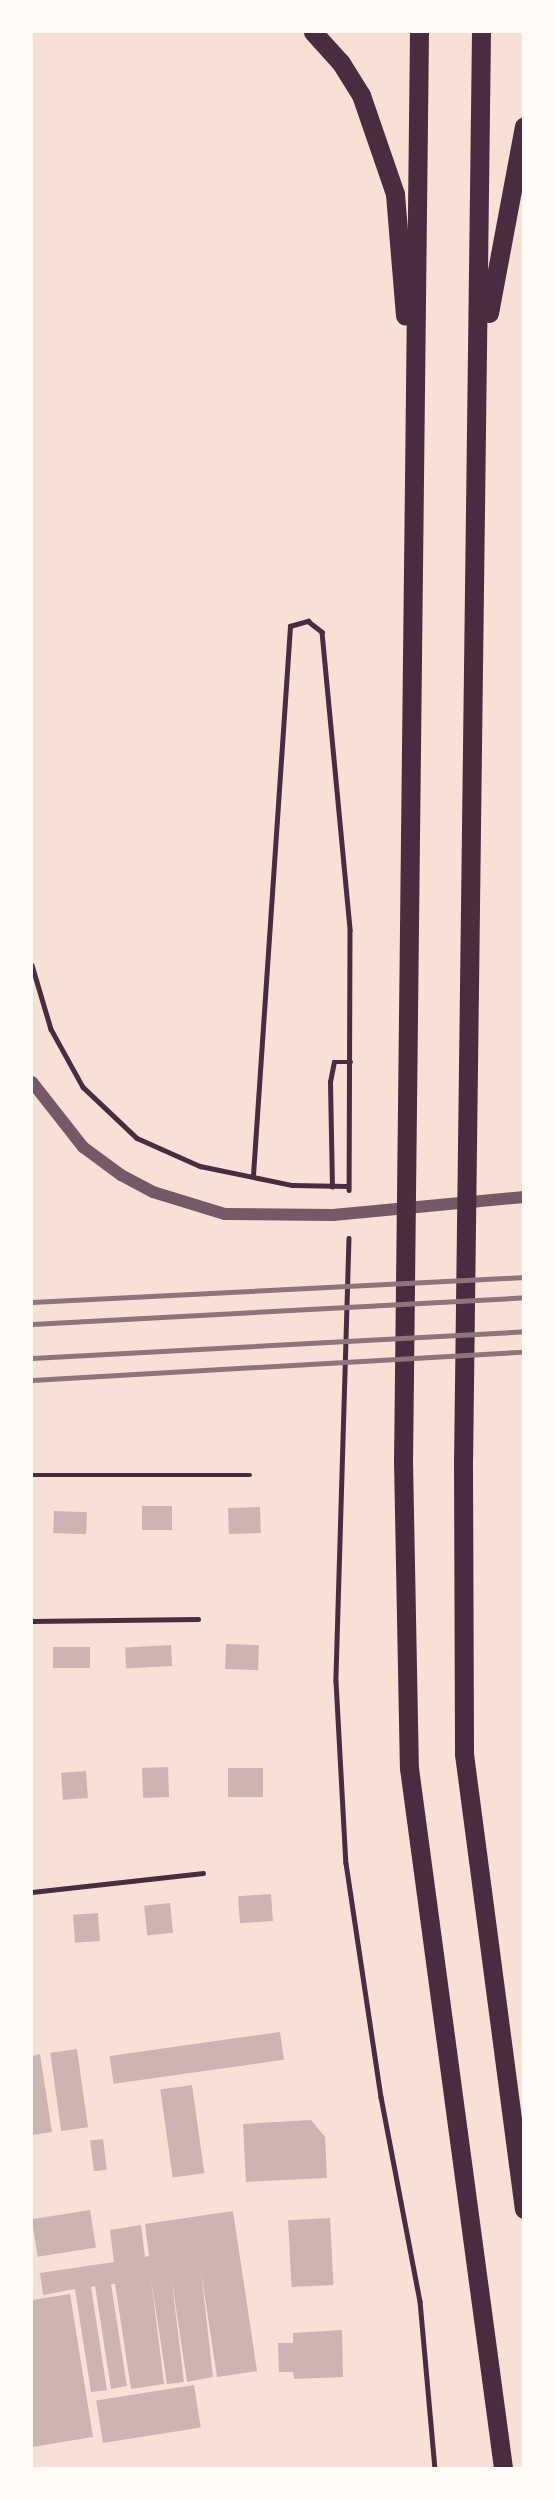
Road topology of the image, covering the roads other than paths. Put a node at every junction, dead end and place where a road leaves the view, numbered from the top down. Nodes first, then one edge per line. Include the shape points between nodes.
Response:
1 (313, 32) edge
2 (419, 32) edge
3 (481, 32) edge
4 (523, 126) edge
5 (479, 369) junction
6 (415, 430) junction
7 (32, 1082) edge
8 (523, 1197) edge
9 (523, 2209) edge
10 (503, 2469) edge

1 - 6 highway via 361,95 395,194
2 - 6 highway
3 - 5 highway
4 - 5 highway
5 - 9 highway via 463,1460 464,1754
6 - 10 highway via 403,1460 409,1768
7 - 8 street via 83,1147 121,1175 153,1192 225,1214 333,1215

